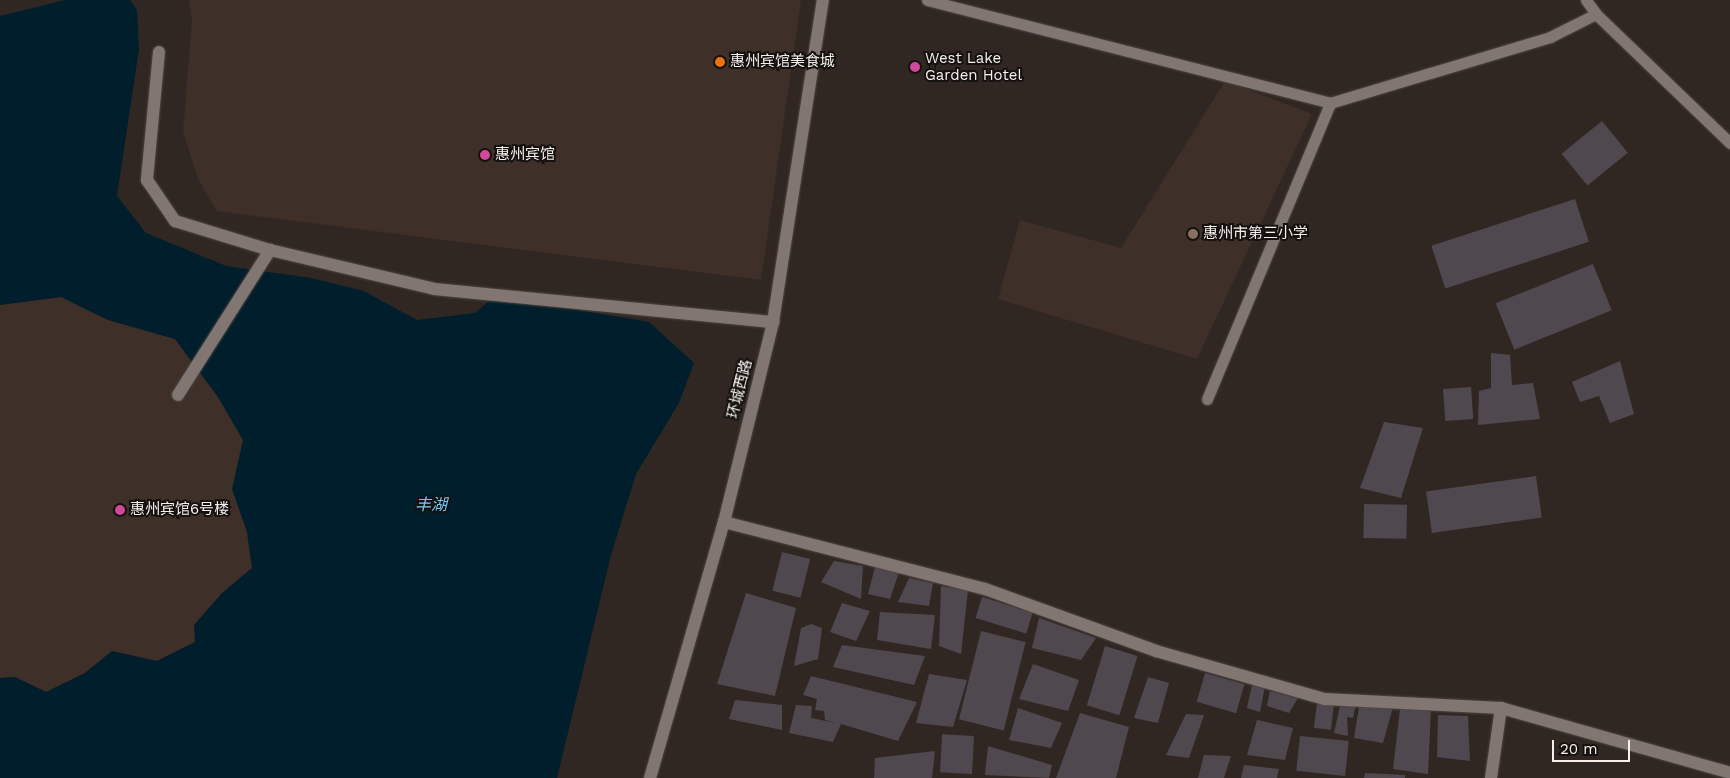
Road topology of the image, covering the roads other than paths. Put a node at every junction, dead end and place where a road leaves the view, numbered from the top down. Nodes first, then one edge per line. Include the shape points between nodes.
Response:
1 (823, 0) edge
2 (927, 0) edge
3 (1586, 0) edge
4 (1596, 14) junction
5 (159, 52) dead end
6 (1330, 103) junction
7 (1730, 143) edge
8 (270, 250) junction
9 (774, 322) junction
10 (178, 395) dead end
11 (1207, 399) dead end
12 (724, 522) junction
13 (1501, 708) junction
14 (1730, 774) edge
15 (650, 778) edge
16 (1491, 778) edge

1 - 9 street, 环城西路
2 - 6 lane
3 - 4 lane
4 - 6 lane via 1550,37
4 - 7 lane
5 - 8 street via 146,180 175,221
6 - 11 lane
8 - 9 street via 435,289
8 - 10 street
9 - 12 street, 环城西路
12 - 13 street via 985,589 1156,651 1325,699
12 - 15 street, 环城西路
13 - 14 street
13 - 16 street

